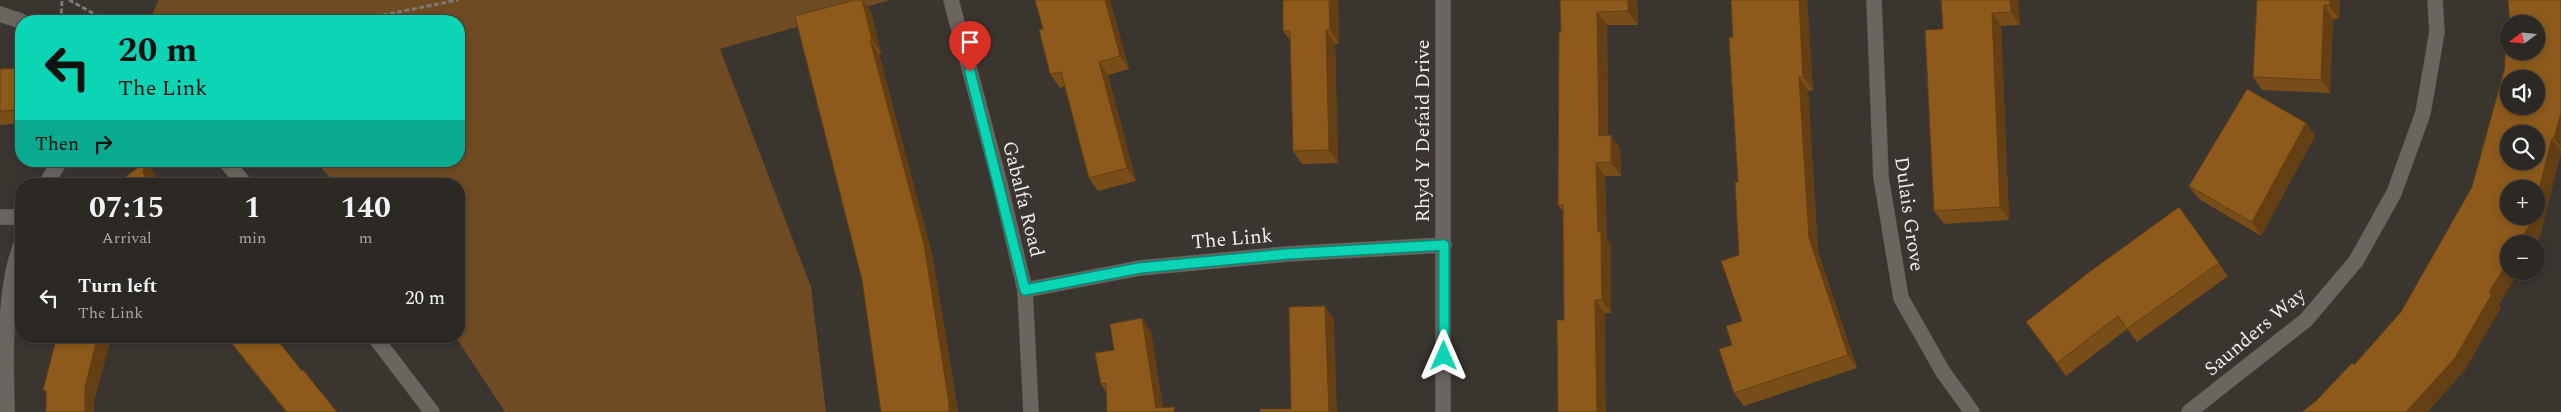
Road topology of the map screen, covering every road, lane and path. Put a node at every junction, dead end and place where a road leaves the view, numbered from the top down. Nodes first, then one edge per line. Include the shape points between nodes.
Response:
1 (62, 0) edge
2 (69, 0) edge
3 (458, 0) edge
4 (951, 0) edge
5 (1443, 0) edge
6 (1874, 0) edge
7 (2435, 0) edge
8 (0, 14) edge
9 (61, 15) edge
10 (96, 15) edge
11 (383, 15) edge
12 (15, 19) edge
13 (56, 167) edge
14 (230, 167) edge
15 (50, 178) edge
16 (240, 178) edge
17 (0, 216) edge
18 (15, 217) edge
19 (1444, 245) junction
20 (15, 261) edge
21 (1025, 290) junction
22 (379, 343) edge
23 (7, 412) edge
24 (432, 412) edge
25 (1031, 412) edge
26 (1443, 412) edge
27 (1972, 412) edge
28 (2189, 412) edge

1 - 9 path
2 - 10 path
3 - 11 path
4 - 21 street, Gabalfa Road
5 - 19 street, Rhyd Y Defaid Drive
6 - 27 street, Dulais Grove via 1881,177 1901,298 1943,372
7 - 28 street, Saunders Way via 2437,32 2423,113 2394,193 2356,261 2306,320
8 - 12 street
13 - 15 street
14 - 16 street
17 - 18 street
19 - 21 street, The Link via 1287,254 1140,268
19 - 26 street, Rhyd Y Defaid Drive
20 - 23 street via 6,345
21 - 25 street, Gabalfa Road
22 - 24 street

